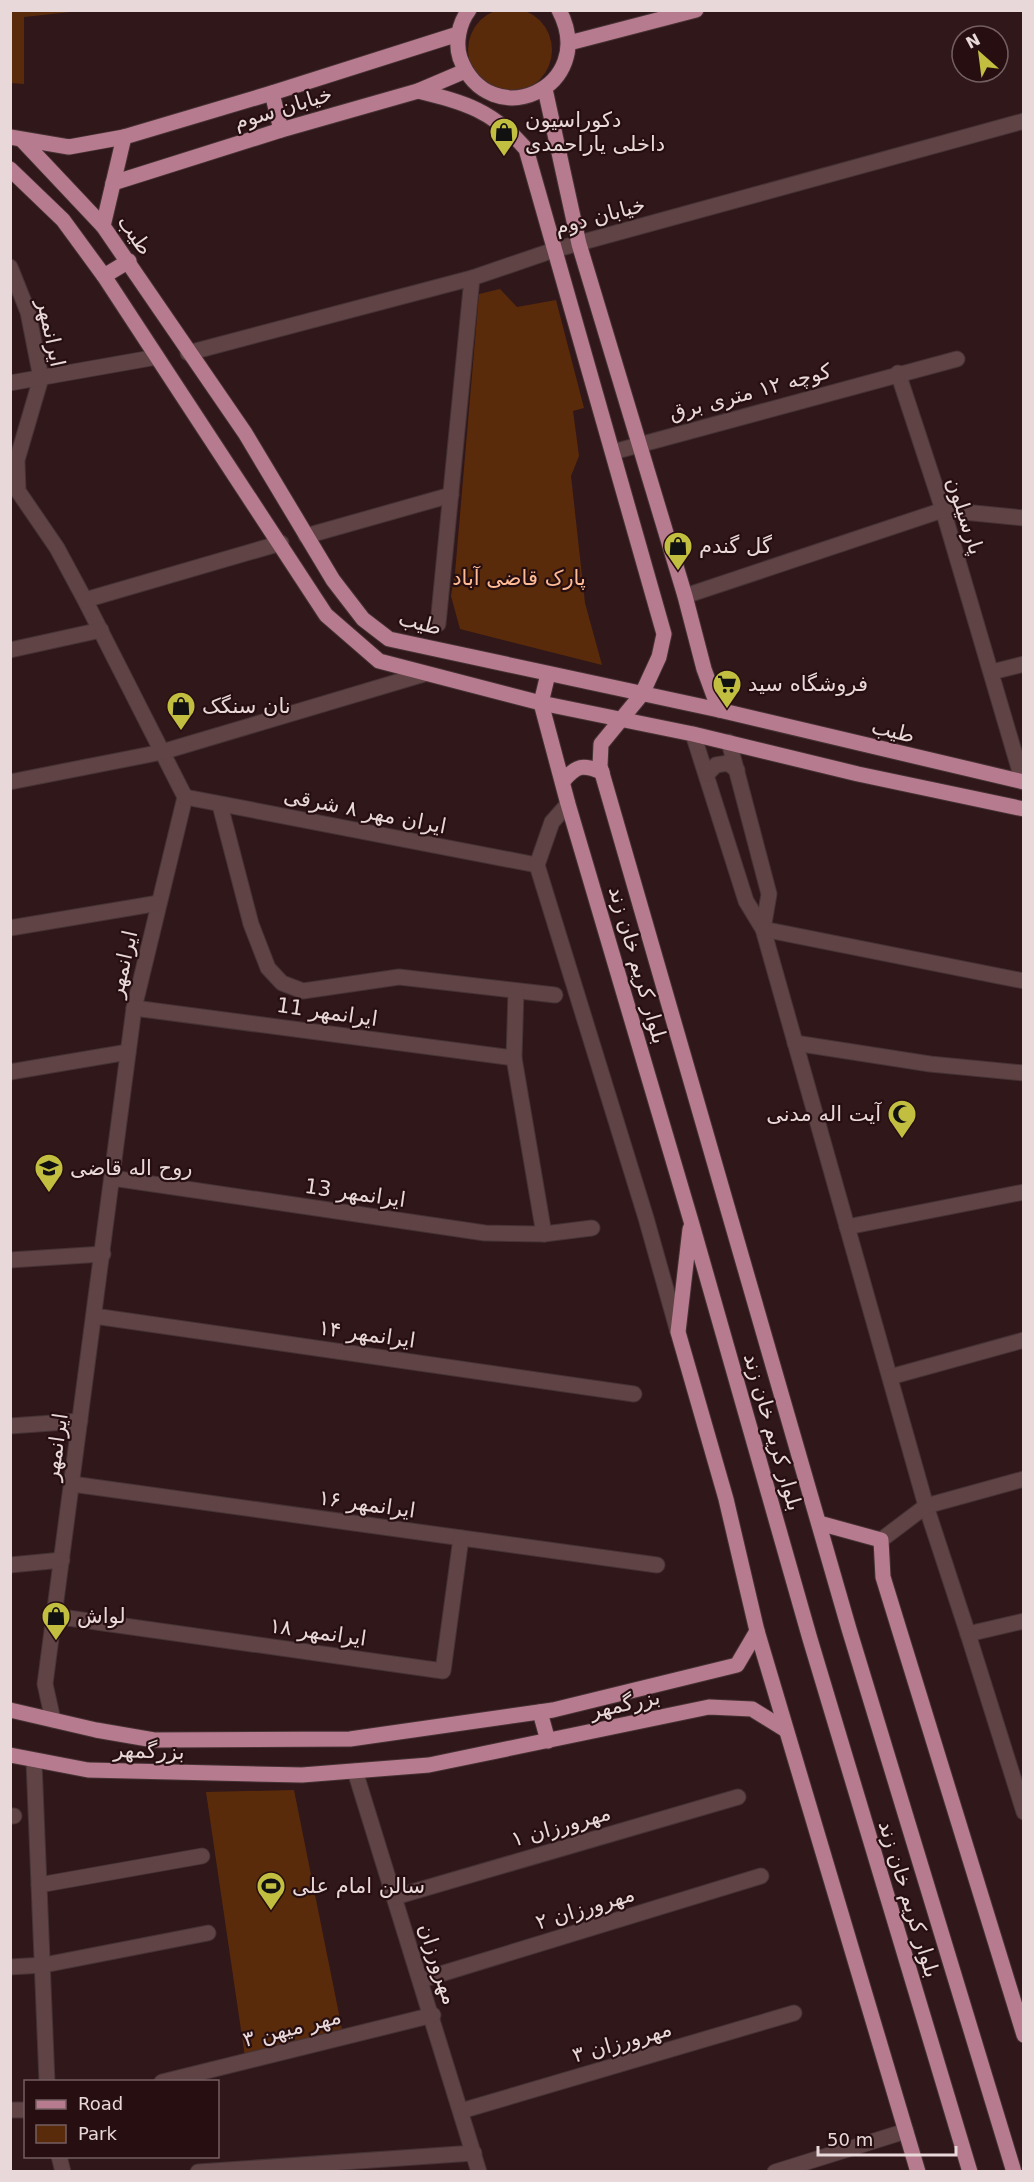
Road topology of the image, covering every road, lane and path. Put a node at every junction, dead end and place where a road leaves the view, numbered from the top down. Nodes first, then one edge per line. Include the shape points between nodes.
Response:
1 (469, 10) edge
2 (559, 10) edge
3 (696, 10) edge
4 (458, 34) junction
5 (569, 42) junction
6 (465, 71) junction
7 (545, 89) junction
8 (418, 91) junction
9 (273, 93) junction
10 (1023, 121) edge
11 (281, 130) junction
12 (124, 137) junction
13 (16, 138) edge
14 (10, 169) edge
15 (113, 183) junction
16 (103, 226) junction
17 (579, 244) junction
18 (554, 250) junction
19 (129, 261) junction
20 (10, 267) edge
21 (104, 276) junction
22 (472, 278) junction
23 (188, 353) junction
24 (158, 357) junction
25 (957, 359) dead end
26 (898, 374) junction
27 (41, 378) junction
28 (10, 383) edge
29 (638, 444) junction
30 (613, 452) junction
31 (451, 495) junction
32 (943, 510) junction
33 (1023, 518) edge
34 (306, 536) junction
35 (281, 543) junction
36 (685, 596) junction
37 (86, 600) junction
38 (438, 624) dead end
39 (101, 630) junction
40 (10, 650) edge
41 (1023, 664) edge
42 (992, 672) junction
43 (424, 674) junction
44 (548, 674) junction
45 (642, 693) junction
46 (541, 703) junction
47 (719, 710) junction
48 (620, 720) junction
49 (693, 734) junction
50 (729, 742) junction
51 (162, 752) junction
52 (737, 770) junction
53 (602, 772) junction
54 (707, 774) junction
55 (562, 781) junction
56 (10, 782) edge
57 (1023, 782) edge
58 (185, 797) junction
59 (568, 804) junction
60 (220, 805) junction
61 (1022, 809) edge
62 (537, 865) junction
63 (159, 903) junction
64 (10, 928) edge
65 (763, 929) junction
66 (1023, 981) edge
67 (516, 991) junction
68 (555, 995) dead end
69 (134, 1008) junction
70 (795, 1043) junction
71 (128, 1052) junction
72 (514, 1058) junction
73 (10, 1072) edge
74 (1023, 1073) edge
75 (112, 1178) junction
76 (1023, 1192) edge
77 (691, 1221) junction
78 (847, 1227) junction
79 (592, 1228) dead end
80 (544, 1234) junction
81 (103, 1254) junction
82 (10, 1260) edge
83 (94, 1316) junction
84 (678, 1332) junction
85 (1023, 1340) edge
86 (890, 1377) junction
87 (634, 1394) dead end
88 (80, 1421) junction
89 (10, 1426) edge
90 (1023, 1479) edge
91 (72, 1484) junction
92 (926, 1506) junction
93 (819, 1523) junction
94 (461, 1538) junction
95 (881, 1540) junction
96 (62, 1560) junction
97 (10, 1565) edge
98 (657, 1565) dead end
99 (54, 1616) junction
100 (1023, 1621) edge
101 (757, 1631) junction
102 (968, 1634) junction
103 (10, 1710) edge
104 (540, 1712) junction
105 (53, 1720) junction
106 (786, 1730) junction
107 (548, 1741) junction
108 (10, 1755) edge
109 (34, 1762) junction
110 (355, 1771) junction
111 (738, 1797) dead end
112 (1023, 1812) edge
113 (202, 1856) dead end
114 (761, 1876) dead end
115 (39, 1885) junction
116 (395, 1897) junction
117 (208, 1933) dead end
118 (44, 1965) junction
119 (10, 1967) edge
120 (421, 1980) junction
121 (794, 2013) dead end
122 (433, 2015) junction
123 (1023, 2035) edge
124 (46, 2080) edge
125 (170, 2080) edge
126 (461, 2110) junction
127 (906, 2131) junction
128 (474, 2153) junction
129 (198, 2172) edge
130 (479, 2172) edge
131 (775, 2172) edge
132 (918, 2172) edge
133 (970, 2172) edge
134 (1014, 2172) edge

1 - 4 main road
2 - 5 main road
3 - 5 main road
4 - 6 main road
4 - 9 main road, خیابان سوم
5 - 7 main road via 558,76
6 - 7 main road via 493,95 510,99
6 - 8 main road, خیابان سوم
7 - 17 main road
8 - 11 main road, خیابان سوم
8 - 18 main road, بلوار کریم خان زند via 484,112 507,127 526,149
9 - 11 main road
9 - 12 main road, خیابان سوم
10 - 17 street, خیابان دوم
11 - 15 main road, خیابان سوم
12 - 13 main road, خیابان سوم via 69,147
12 - 15 main road
13 - 16 main road, طیب
14 - 21 main road via 63,220
15 - 16 main road
16 - 19 main road, طیب
17 - 18 street, خیابان دوم
17 - 29 main road
18 - 22 street, خیابان دوم
18 - 30 main road, بلوار کریم خان زند
19 - 21 main road
19 - 23 main road, طیب
20 - 27 street, ایرانمهر via 28,312
21 - 24 main road
22 - 23 street, خیابان دوم
22 - 31 street
23 - 34 main road, طیب via 245,433
24 - 27 street
24 - 35 main road
25 - 26 street, کوچه ۱۲ متری برق
26 - 29 street, کوچه ۱۲ متری برق
26 - 32 street, پارسیلون
27 - 28 street
27 - 37 street, ایرانمهر via 17,460 18,491
29 - 30 street, کوچه ۱۲ متری برق
29 - 36 main road
30 - 45 main road, بلوار کریم خان زند via 664,634 659,657
31 - 34 street
31 - 38 street
32 - 33 street
32 - 36 street
32 - 42 street, پارسیلون
34 - 44 main road, طیب via 363,619 389,639
35 - 37 street
35 - 43 main road via 326,615 379,661
36 - 47 main road
37 - 39 street, ایرانمهر
39 - 40 street
39 - 51 street, ایرانمهر
41 - 42 street
42 - 57 street, پارسیلون
43 - 46 main road
43 - 51 street
44 - 45 main road, طیب
44 - 46 main road
45 - 47 main road, طیب
45 - 48 main road, بلوار کریم خان زند
46 - 48 main road
46 - 55 main road, بلوار کریم خان زند
47 - 57 main road, طیب
48 - 49 main road
48 - 53 main road, بلوار کریم خان زند via 601,744
49 - 50 main road
49 - 54 street
50 - 52 street
50 - 61 main road
51 - 56 street
51 - 58 street, ایرانمهر
52 - 54 street via 728,763 716,765
52 - 65 street via 769,894
53 - 55 main road via 587,765 573,770
53 - 93 main road, بلوار کریم خان زند
54 - 65 street via 746,901
55 - 59 main road, بلوار کریم خان زند
57 - 61 main road
58 - 60 street, ایران مهر ٨ شرقی
58 - 63 street, ایرانمهر
59 - 62 street via 552,822
59 - 77 main road, بلوار کریم خان زند
60 - 62 street, ایران مهر ٨ شرقی
60 - 67 street via 251,924 268,968 282,983 303,991 399,977
62 - 84 street
63 - 64 street
63 - 69 street, ایرانمهر
65 - 66 street
65 - 70 street
67 - 68 street
67 - 72 street
69 - 71 street, ایرانمهر
69 - 72 street, ایرانمهر 11
70 - 74 street via 930,1064
70 - 78 street
71 - 73 street
71 - 75 street, ایرانمهر
72 - 80 street
75 - 80 street, ایرانمهر 13 via 485,1233
75 - 81 street, ایرانمهر
76 - 78 street
77 - 84 main road
77 - 133 main road, بلوار کریم خان زند via 810,1639
78 - 86 street
79 - 80 street, ایرانمهر 13
81 - 82 street
81 - 83 street, ایرانمهر
83 - 87 street, ایرانمهر ۱۴
83 - 88 street, ایرانمهر
84 - 101 main road via 726,1499
85 - 86 street
86 - 92 street
88 - 89 street
88 - 91 street, ایرانمهر
90 - 92 street
91 - 94 street, ایرانمهر ۱۶
91 - 96 street, ایرانمهر
92 - 95 street
92 - 102 street
93 - 95 main road
93 - 134 main road, بلوار کریم خان زند
94 - 98 street, ایرانمهر ۱۶
94 - 99 street, ایرانمهر ۱۸ via 443,1671
95 - 123 main road via 882,1577
96 - 97 street
96 - 99 street, ایرانمهر
99 - 105 street, ایرانمهر via 45,1684
100 - 102 street
101 - 104 main road, بزرگمهر via 737,1665
101 - 106 main road
102 - 112 street
103 - 105 main road, بزرگمهر
104 - 105 main road, بزرگمهر via 350,1738 154,1740
104 - 107 main road
106 - 107 main road, بزرگمهر via 752,1709 709,1707
106 - 127 main road
107 - 110 main road, بزرگمهر via 429,1765
108 - 109 main road, بزرگمهر
109 - 110 main road, بزرگمهر via 88,1770 155,1773 302,1775
109 - 115 street
110 - 116 street, مهرورزان
111 - 116 street, مهرورزان ۱
113 - 115 street
114 - 120 street, مهرورزان ۲
115 - 118 street
116 - 120 street, مهرورزان
117 - 118 street
118 - 119 street
118 - 124 street
120 - 122 street, مهرورزان
121 - 126 street, مهرورزان ۳
122 - 125 street, مهر میهن ۳
122 - 126 street, مهرورزان
126 - 128 street, مهرورزان
127 - 131 street
127 - 132 main road
128 - 129 street
128 - 130 street, مهرورزان

